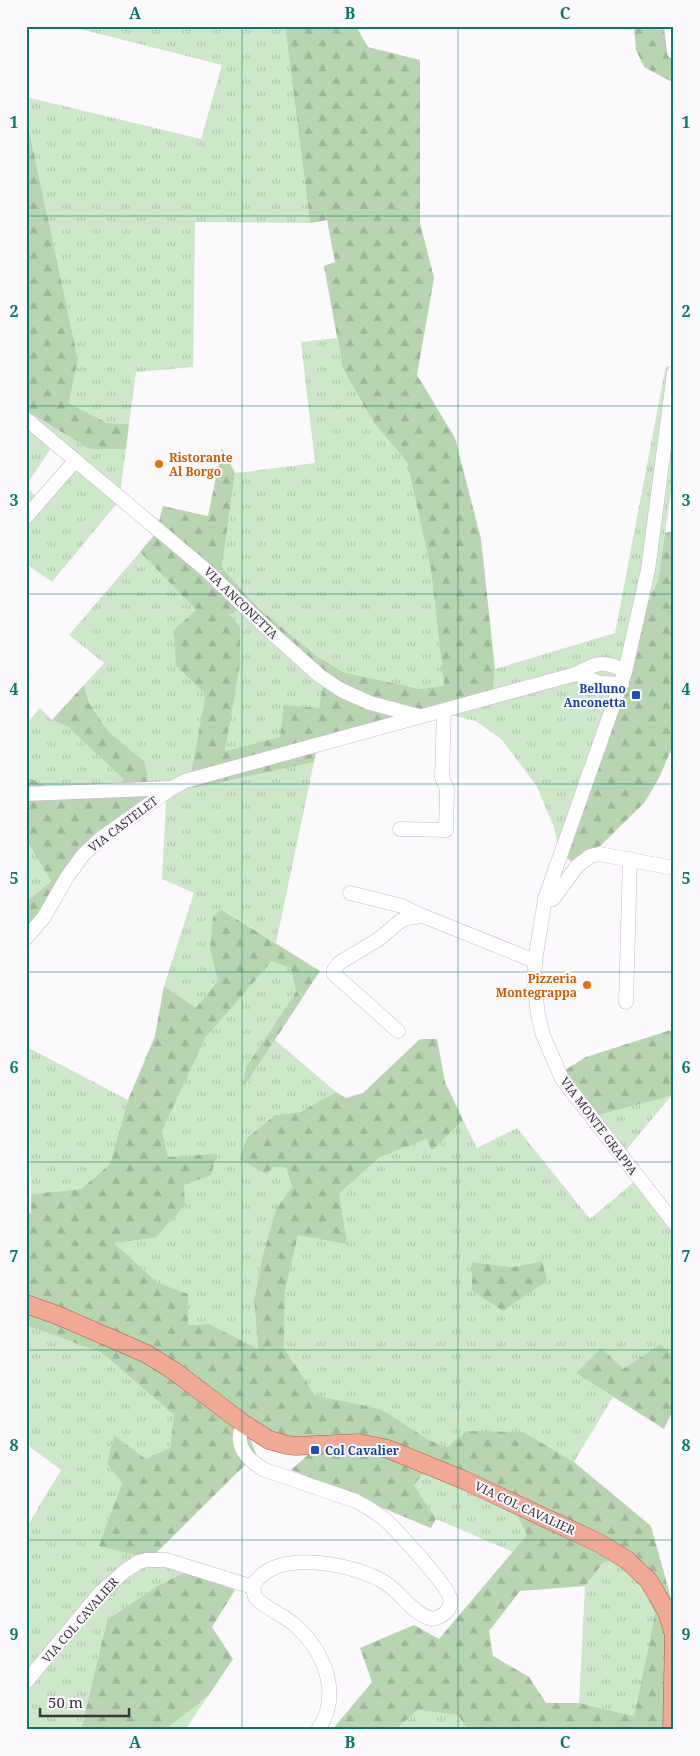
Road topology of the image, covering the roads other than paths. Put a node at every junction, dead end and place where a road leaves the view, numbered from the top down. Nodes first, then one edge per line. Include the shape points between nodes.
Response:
1 (671, 26) edge
2 (674, 52) edge
3 (674, 373) edge
4 (26, 419) edge
5 (75, 461) junction
6 (26, 517) edge
7 (576, 674) junction
8 (623, 678) junction
9 (444, 711) junction
10 (423, 716) junction
11 (172, 788) junction
12 (26, 794) edge
13 (400, 829) dead end
14 (630, 859) junction
15 (674, 868) edge
16 (350, 892) dead end
17 (545, 899) junction
18 (422, 916) junction
19 (26, 938) edge
20 (534, 961) junction
21 (626, 1002) dead end
22 (398, 1031) dead end
23 (674, 1223) edge
24 (26, 1304) edge
25 (244, 1424) junction
26 (253, 1587) junction
27 (26, 1682) edge
28 (318, 1730) edge
29 (672, 1730) edge

1 - 2 street
3 - 8 street, VIA MONTE GRAPPA via 648,570
4 - 5 street, VIA ANCONETTA
5 - 6 street
5 - 10 street, VIA ANCONETTA via 206,570 320,676 370,703
7 - 8 street via 600,683
7 - 8 street, VIA ANCONETTA via 605,663 612,665
7 - 9 street, VIA ANCONETTA
8 - 17 street, VIA MONTE GRAPPA
9 - 10 street, VIA ANCONETTA
9 - 13 street via 442,777 447,790 446,830
10 - 11 street, VIA ANCONETTA via 185,781
11 - 12 street
11 - 19 street, VIA CASTELET via 100,839 83,855 44,917
14 - 15 street
14 - 17 street via 605,854 590,856 577,866 556,896
14 - 21 street
16 - 18 street via 402,906
17 - 20 street, VIA MONTE GRAPPA
18 - 20 street
18 - 22 street via 399,922 379,939 338,963 334,970 334,974
20 - 23 street, VIA MONTE GRAPPA via 538,1015 556,1068
24 - 25 main road, VIA COL CAVALIER via 147,1354
25 - 26 street via 239,1441 252,1462 265,1470 370,1508 394,1529 443,1585 451,1604 444,1614 432,1619 377,1578 316,1563 278,1566 260,1575
25 - 29 main road, VIA COL CAVALIER via 269,1440 287,1445 359,1443 388,1449 544,1516 599,1542 627,1560 649,1581 664,1604 672,1625
26 - 27 street, VIA COL CAVALIER via 166,1560 139,1562 101,1592
26 - 28 street via 253,1594 259,1601 296,1626 319,1655 330,1688 330,1701 326,1719

